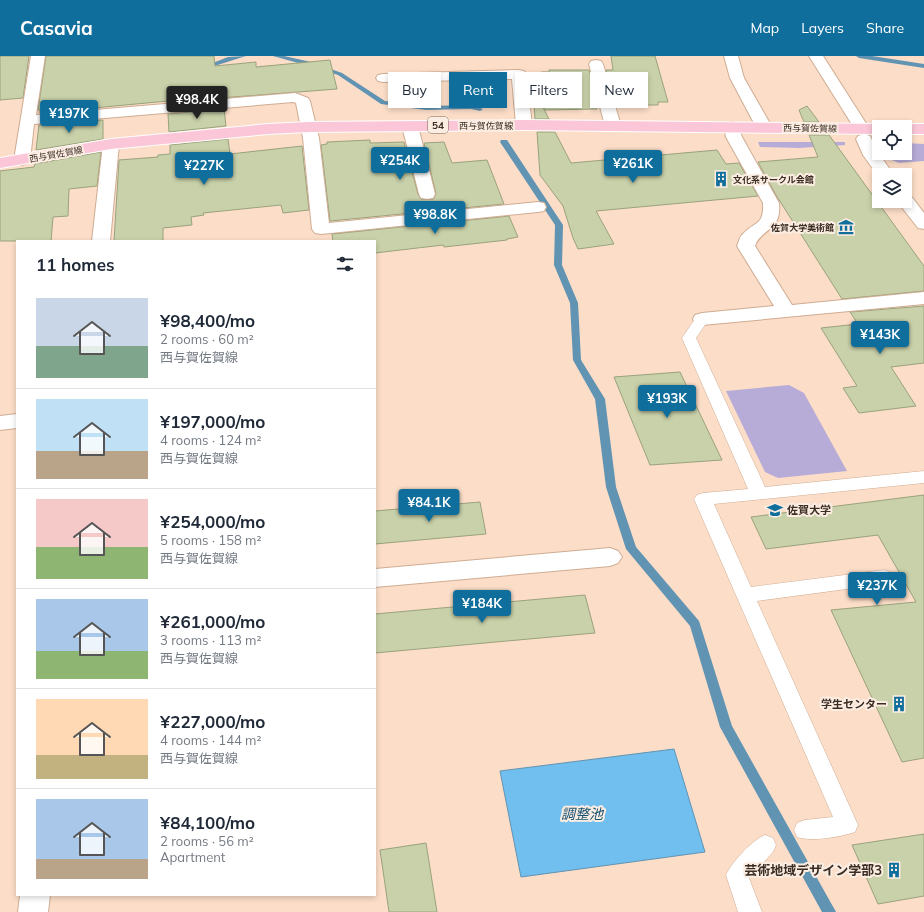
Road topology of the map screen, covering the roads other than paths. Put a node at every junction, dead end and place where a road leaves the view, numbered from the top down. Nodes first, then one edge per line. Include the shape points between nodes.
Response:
1 (38, 56) edge
2 (730, 56) edge
3 (816, 56) edge
4 (596, 64) dead end
5 (383, 78) dead end
6 (27, 120) junction
7 (524, 125) junction
8 (410, 126) junction
9 (613, 126) junction
10 (310, 127) junction
11 (732, 127) junction
12 (764, 127) junction
13 (912, 129) edge
14 (924, 129) edge
15 (872, 131) edge
16 (862, 134) junction
17 (111, 144) junction
18 (22, 160) junction
19 (0, 163) edge
20 (881, 168) edge
21 (427, 194) dead end
22 (538, 207) dead end
23 (911, 208) edge
24 (924, 224) edge
25 (101, 240) edge
26 (924, 298) edge
27 (786, 311) junction
28 (702, 319) joint
29 (16, 421) edge
30 (0, 423) edge
31 (924, 477) edge
32 (759, 494) junction
33 (610, 558) dead end
34 (884, 577) dead end
35 (376, 578) edge
36 (745, 595) junction
37 (805, 830) dead end
38 (765, 845) dead end
39 (35, 896) edge
40 (33, 912) edge
41 (750, 912) edge

1 - 6 street
2 - 12 street via 737,78
3 - 16 street
4 - 9 street
5 - 7 street via 519,74
6 - 10 street via 295,97 303,101
6 - 18 street
7 - 8 main road, 西与賀佐賀線 / 54
7 - 9 main road, 西与賀佐賀線 / 54
8 - 10 main road, 西与賀佐賀線 / 54
8 - 21 street
9 - 11 main road, 西与賀佐賀線 / 54
10 - 17 main road, 西与賀佐賀線 / 54
10 - 22 street via 321,229
11 - 12 main road, 西与賀佐賀線 / 54
11 - 27 street via 734,137 771,203 772,214 764,227 749,237 746,246
12 - 16 main road, 西与賀佐賀線 / 54
13 - 14 main road
15 - 16 main road, 西与賀佐賀線 / 54
16 - 20 street via 871,155
17 - 18 main road, 西与賀佐賀線 / 54
17 - 25 street
18 - 19 main road, 西与賀佐賀線 / 54
23 - 24 street
26 - 27 street
27 - 28 street
28 - 32 lane via 689,338
29 - 30 street
31 - 32 lane
32 - 36 lane via 703,499
33 - 35 street
34 - 36 lane
36 - 37 lane via 847,825
38 - 41 lane via 737,875
39 - 40 street

